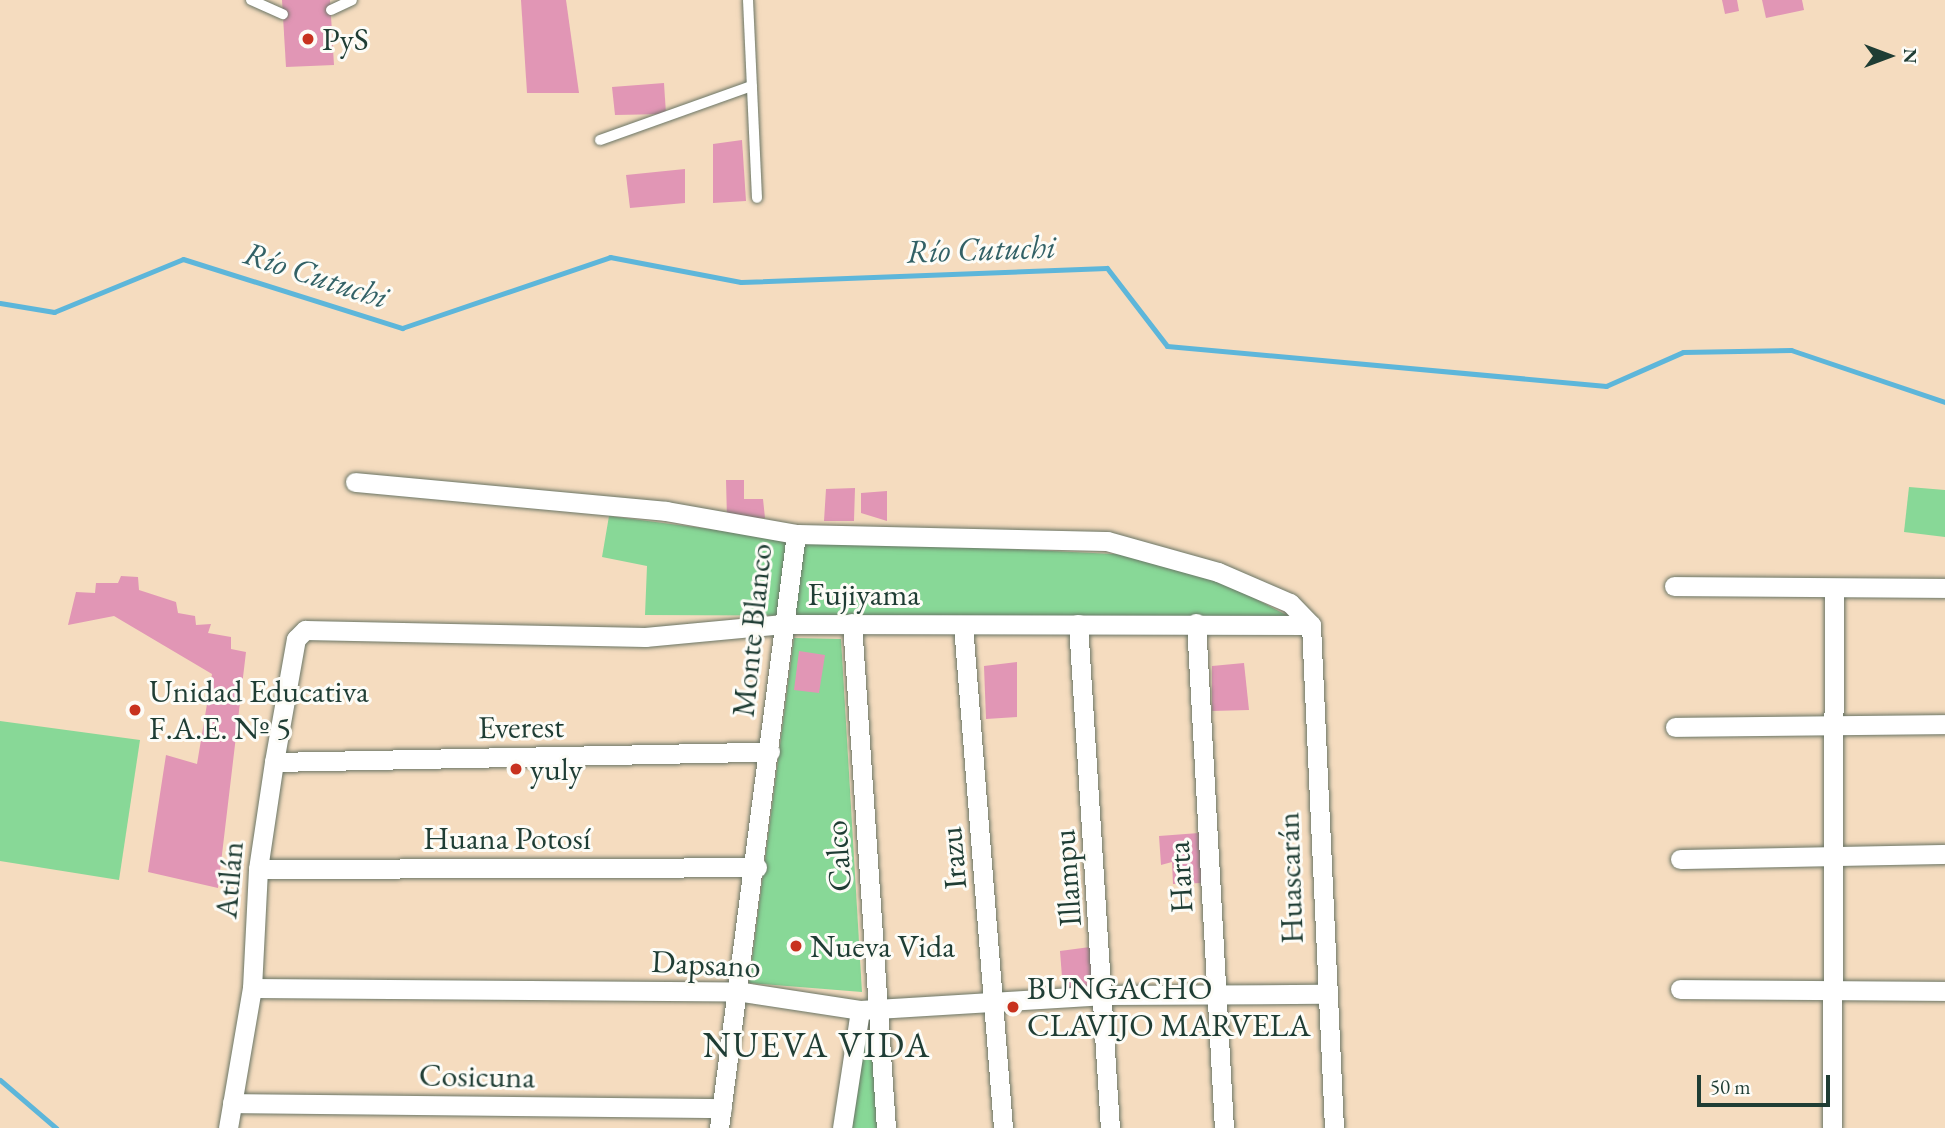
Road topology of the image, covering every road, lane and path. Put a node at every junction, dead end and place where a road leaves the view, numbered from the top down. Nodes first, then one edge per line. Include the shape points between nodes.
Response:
1 (251, 0) edge
2 (352, 0) edge
3 (748, 0) edge
4 (331, 10) dead end
5 (283, 14) dead end
6 (752, 86) junction
7 (600, 140) dead end
8 (757, 198) dead end
9 (355, 482) dead end
10 (796, 534) junction
11 (1674, 586) dead end
12 (1945, 587) edge
13 (1834, 589) junction
14 (852, 623) junction
15 (1196, 623) junction
16 (783, 624) junction
17 (1078, 624) junction
18 (963, 625) junction
19 (1311, 625) junction
20 (296, 639) joint
21 (1945, 724) edge
22 (1834, 726) junction
23 (1675, 727) dead end
24 (769, 752) junction
25 (274, 762) junction
26 (1945, 854) edge
27 (1833, 856) junction
28 (1679, 859) dead end
29 (757, 867) junction
30 (258, 869) junction
31 (252, 988) junction
32 (1679, 989) dead end
33 (736, 990) junction
34 (1832, 991) junction
35 (1945, 991) edge
36 (1217, 992) junction
37 (1324, 994) junction
38 (1105, 995) junction
39 (995, 1003) junction
40 (869, 1008) junction
41 (232, 1103) junction
42 (722, 1108) junction
43 (228, 1128) edge
44 (719, 1128) edge
45 (842, 1128) edge
46 (886, 1128) edge
47 (1003, 1128) edge
48 (1110, 1128) edge
49 (1224, 1128) edge
50 (1334, 1128) edge
51 (1832, 1128) edge

1 - 5 lane
2 - 4 lane
3 - 6 lane
6 - 7 lane
6 - 8 lane
9 - 10 street, Monte Blanco via 666,511
10 - 16 street, Monte Blanco
10 - 19 street via 1107,541 1218,572 1290,603
11 - 13 street
12 - 13 street
13 - 22 street
14 - 16 street, Fujiyama
14 - 18 street, Fujiyama
14 - 40 street, Calco
15 - 17 street, Fujiyama
15 - 19 street, Fujiyama
15 - 36 street, Harta
16 - 20 street, Fujiyama via 645,637 321,627
16 - 24 street, Monte Blanco
17 - 18 street, Fujiyama
17 - 38 street, Illampu
18 - 39 street, Irazu
19 - 37 street, Huascarán
20 - 25 street, Atilán
21 - 22 street
22 - 23 street
22 - 27 street
24 - 25 street, Everest
24 - 29 street, Monte Blanco
25 - 30 street, Atilán
26 - 27 street
27 - 28 street
27 - 34 street
29 - 30 street, Huana Potosí
29 - 33 street, Monte Blanco
30 - 31 street, Atilán
31 - 33 street, Dapsano
31 - 41 street, Atilán
32 - 34 street
33 - 40 street, Dapsano
33 - 42 street, Monte Blanco
34 - 35 street
34 - 51 street
36 - 37 street, Dapsano
36 - 38 street, Dapsano
36 - 49 street, Harta
37 - 50 street, Huascarán
38 - 39 street, Dapsano
38 - 48 street, Illampu
39 - 40 street, Dapsano
39 - 47 street, Irazu
40 - 45 street
40 - 46 street, Calco
41 - 42 street, Cosicuna
41 - 43 street, Atilán
42 - 44 street, Monte Blanco

